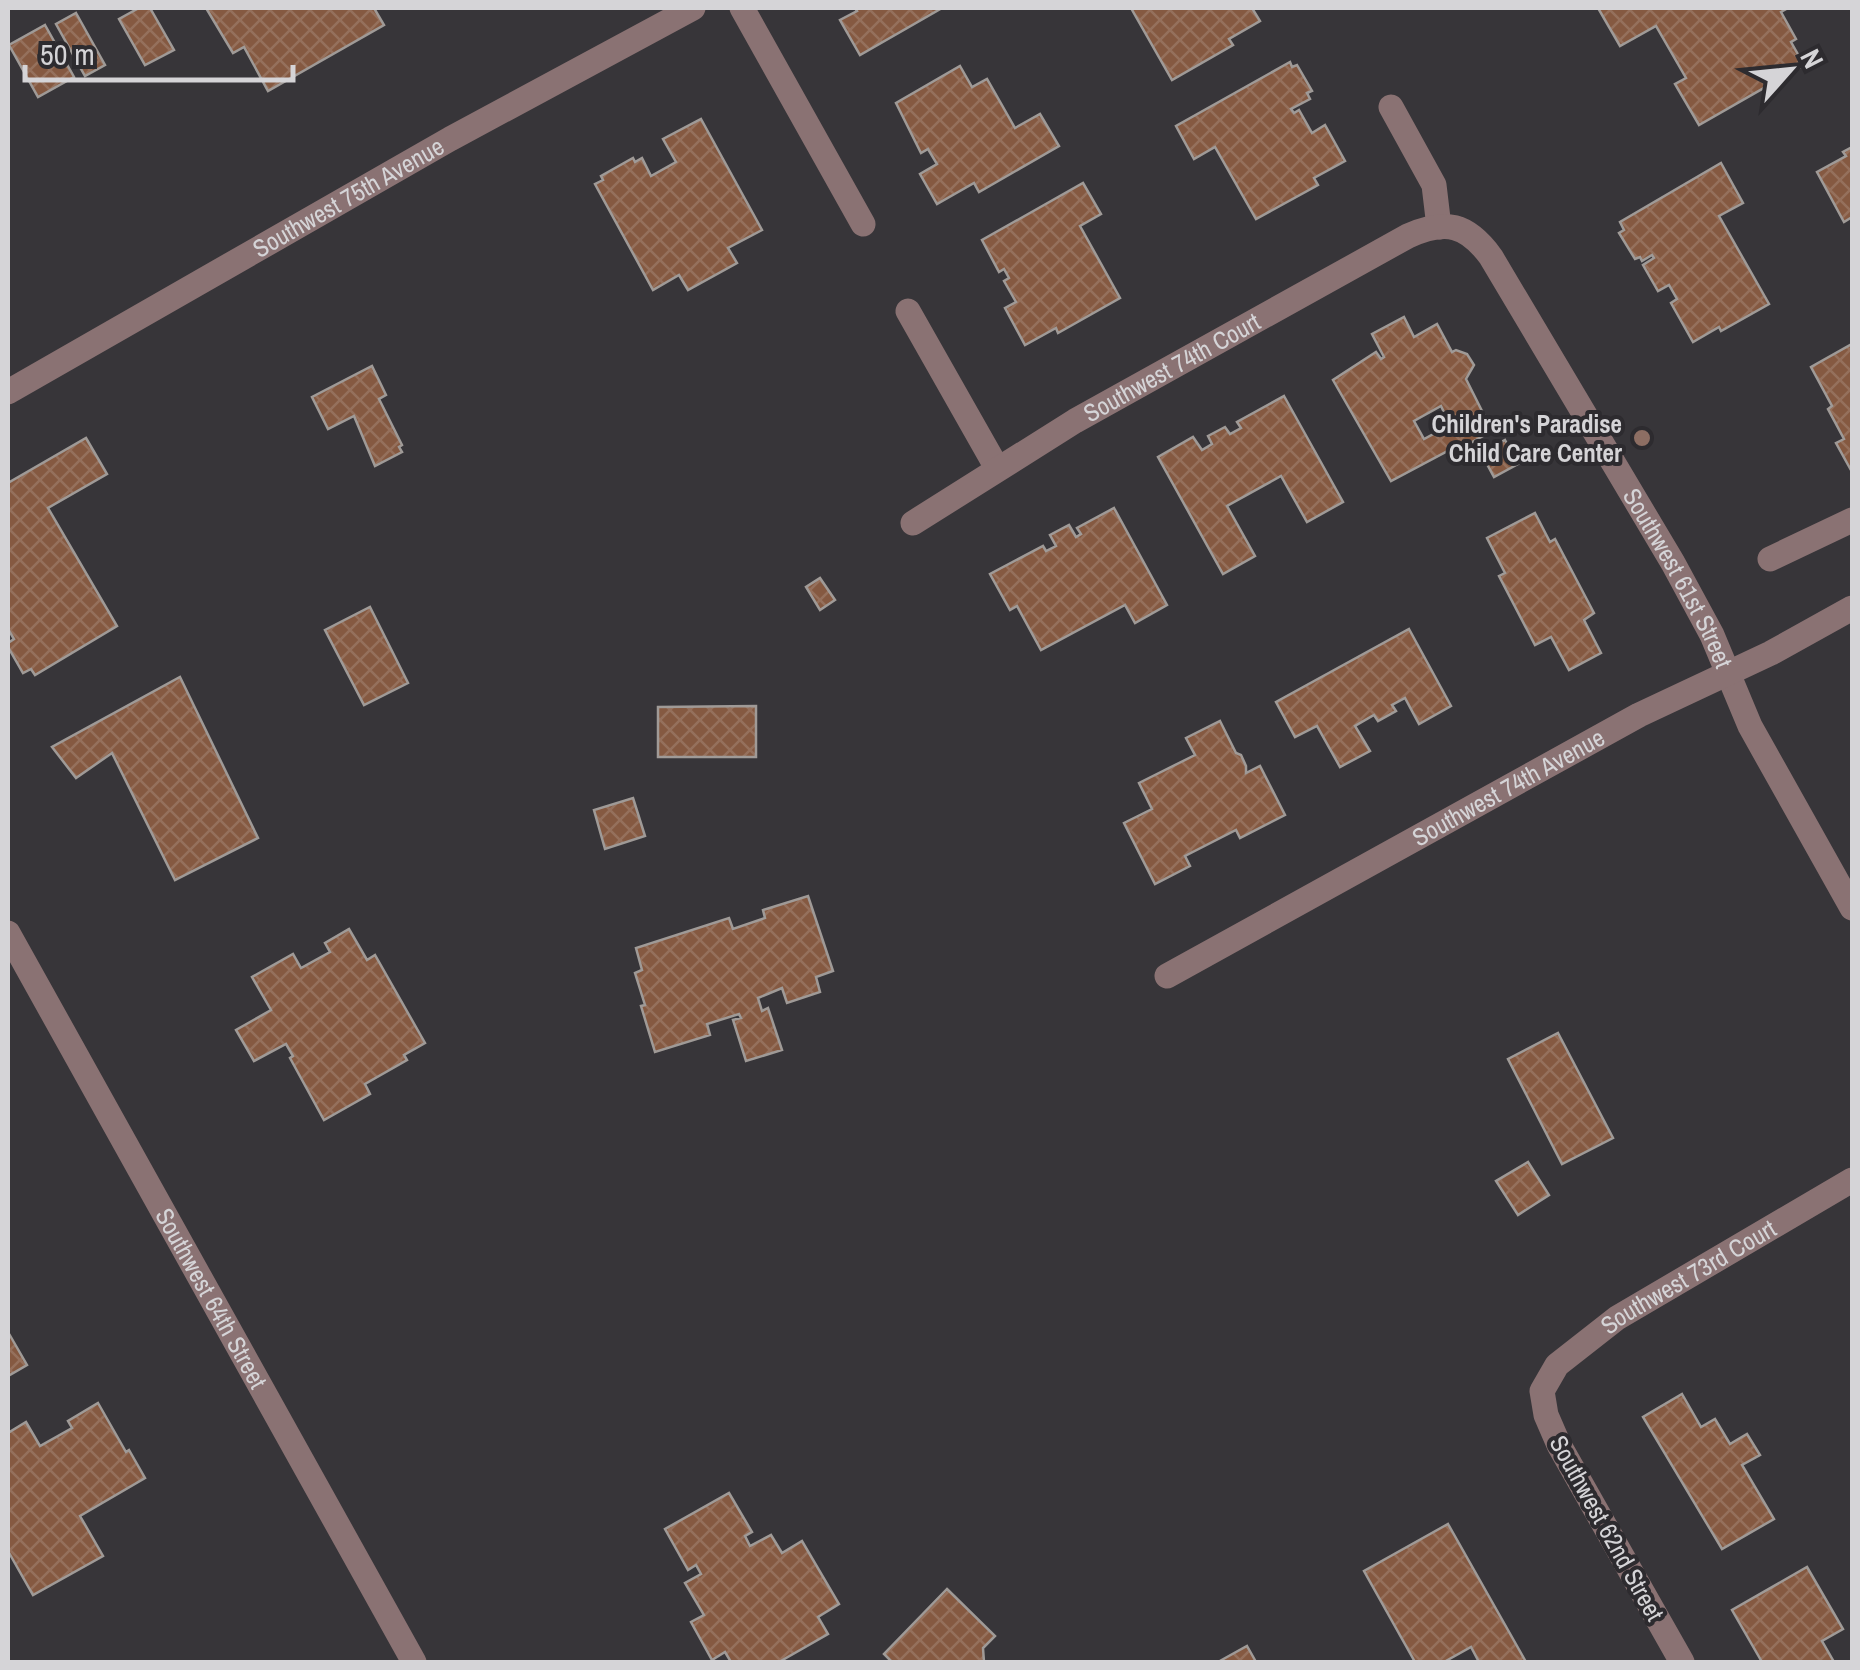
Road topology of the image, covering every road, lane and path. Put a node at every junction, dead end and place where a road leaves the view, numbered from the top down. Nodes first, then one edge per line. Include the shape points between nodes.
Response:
1 (693, 8) edge
2 (742, 8) edge
3 (1391, 107) dead end
4 (863, 224) dead end
5 (1439, 227) junction
6 (908, 311) dead end
7 (8, 392) edge
8 (997, 468) junction
9 (1852, 520) edge
10 (912, 524) dead end
11 (1770, 559) dead end
12 (1852, 608) edge
13 (1728, 674) junction
14 (1852, 908) edge
15 (8, 933) edge
16 (1167, 976) dead end
17 (1852, 1180) edge
18 (1542, 1390) joint
19 (414, 1662) edge
20 (1682, 1662) edge

1 - 7 street, Southwest 75th Avenue
2 - 4 street
3 - 5 street via 1434,185
5 - 8 street, Southwest 74th Court via 1408,236
5 - 13 street, Southwest 61st Street via 1470,233 1491,258 1673,563
6 - 8 street
8 - 10 street, Southwest 74th Court
9 - 11 street
12 - 13 street, Southwest 74th Avenue
13 - 14 street, Southwest 61st Street
13 - 16 street, Southwest 74th Avenue via 1640,715
15 - 19 street, Southwest 64th Street
17 - 18 street, Southwest 73rd Court via 1617,1318 1558,1365
18 - 20 street, Southwest 62nd Street via 1552,1430

